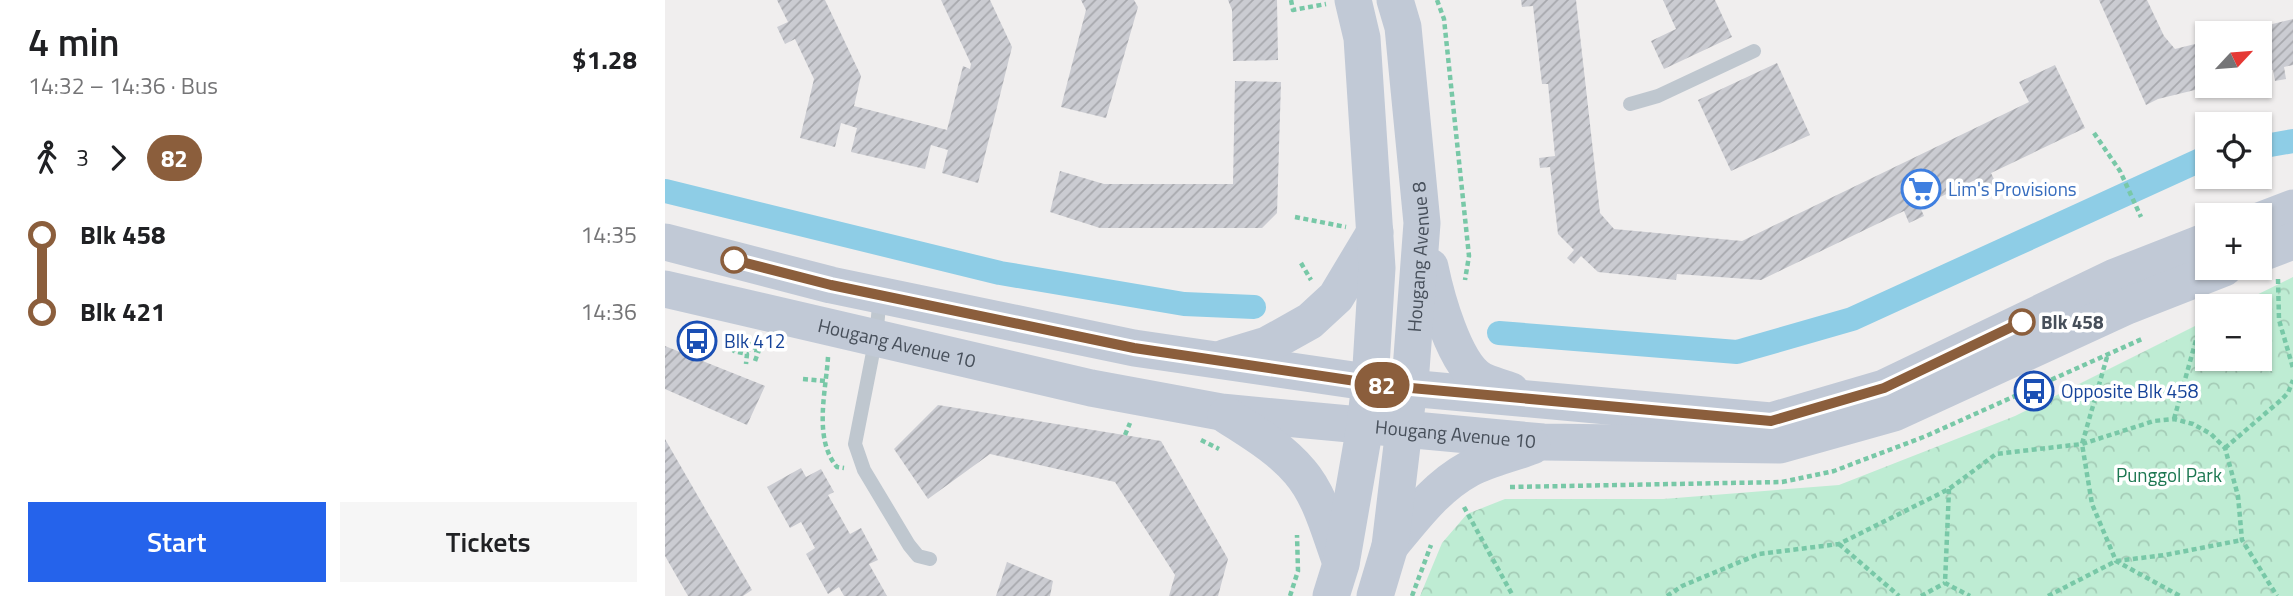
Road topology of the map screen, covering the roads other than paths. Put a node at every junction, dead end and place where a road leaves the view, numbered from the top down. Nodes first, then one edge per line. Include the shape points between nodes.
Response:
1 (1395, 0) edge
2 (1343, 1) edge
3 (1753, 51) dead end
4 (1630, 104) dead end
5 (2293, 208) edge
6 (2272, 216) edge
7 (1422, 223) junction
8 (1375, 232) junction
9 (2293, 241) edge
10 (665, 242) edge
11 (2195, 246) edge
12 (2272, 263) edge
13 (2195, 279) edge
14 (665, 289) edge
15 (880, 296) junction
16 (876, 337) junction
17 (1216, 360) junction
18 (1370, 383) junction
19 (1408, 388) junction
20 (1529, 397) junction
21 (1221, 412) junction
22 (1365, 426) junction
23 (1403, 430) junction
24 (1543, 443) junction
25 (1390, 546) junction
26 (930, 559) dead end
27 (1336, 580) edge
28 (1375, 596) edge

1 - 7 main road, Hougang Avenue 8 via 1403,27
2 - 8 main road, Hougang Avenue 8 via 1362,38
3 - 4 lane via 1658,96
5 - 6 main road
7 - 19 main road, Hougang Avenue 8
7 - 20 main road via 1440,313 1464,362 1479,379
8 - 17 main road via 1336,297 1310,321 1267,345
8 - 18 main road, Hougang Avenue 8
9 - 12 main road
10 - 15 main road
11 - 20 main road via 2115,277 1884,388 1771,421
13 - 24 main road, Hougang Avenue 10 via 1894,413 1780,445
14 - 16 main road, Hougang Avenue 10
15 - 16 lane
15 - 17 main road via 1134,348
16 - 21 main road, Hougang Avenue 10 via 1091,388
16 - 26 lane via 855,444 864,470 908,545 918,556
17 - 18 main road
18 - 19 main road
18 - 22 main road, Hougang Avenue 8
19 - 20 main road
19 - 23 main road, Hougang Avenue 8
21 - 22 main road, Hougang Avenue 10
21 - 27 main road via 1277,449 1302,474 1320,507
22 - 23 main road, Hougang Avenue 10
22 - 27 main road, Hougang Avenue 8
23 - 24 main road, Hougang Avenue 10
23 - 25 main road, Hougang Avenue 8
24 - 25 main road via 1470,468 1426,502
25 - 28 main road, Hougang Avenue 8

